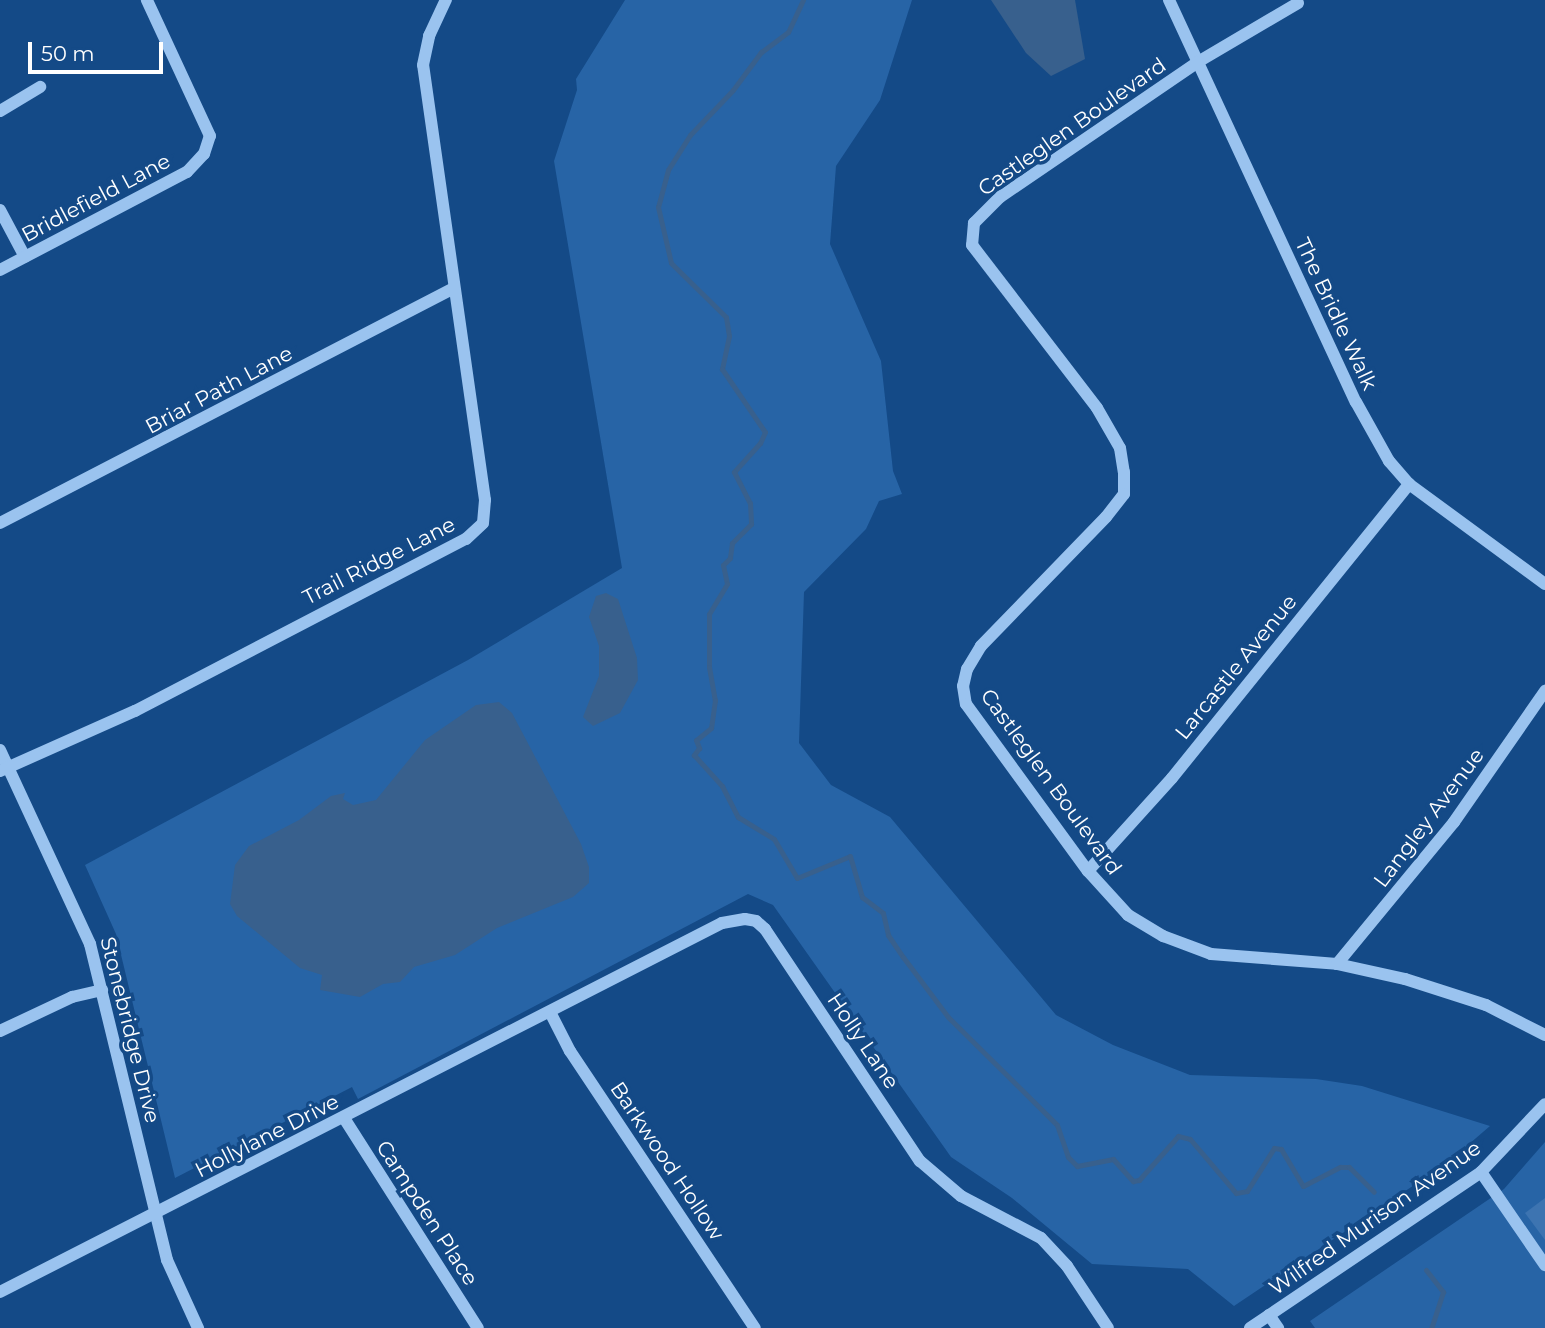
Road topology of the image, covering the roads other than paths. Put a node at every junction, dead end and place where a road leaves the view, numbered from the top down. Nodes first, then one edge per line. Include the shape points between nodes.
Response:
1 (147, 0) edge
2 (446, 0) edge
3 (1169, 0) edge
4 (1298, 3) dead end
5 (1198, 62) junction
6 (40, 87) dead end
7 (0, 111) edge
8 (0, 211) edge
9 (25, 257) junction
10 (0, 270) edge
11 (454, 288) junction
12 (1409, 484) junction
13 (0, 523) edge
14 (1545, 584) edge
15 (1545, 691) edge
16 (0, 750) edge
17 (4, 769) edge
18 (1088, 871) junction
19 (1337, 964) junction
20 (102, 990) junction
21 (550, 1012) junction
22 (0, 1031) edge
23 (1545, 1035) edge
24 (1545, 1104) edge
25 (344, 1118) junction
26 (1481, 1172) junction
27 (156, 1215) junction
28 (1545, 1265) edge
29 (0, 1292) edge
30 (1269, 1315) junction
31 (198, 1328) edge
32 (478, 1328) edge
33 (755, 1328) edge
34 (1108, 1328) edge
35 (1250, 1328) edge
36 (1278, 1328) edge

1 - 9 street, Bridlefield Lane via 193,90 210,136 204,154 187,172
2 - 11 street, Trail Ridge Lane via 432,27 423,65
3 - 5 street, The Bridle Walk
4 - 5 street, Castleglen Boulevard
5 - 12 street, The Bridle Walk via 1356,402 1389,461
5 - 18 street, Castleglen Boulevard via 1000,197 974,223 972,245 1097,408 1120,448 1124,494 981,646 963,686 966,704
6 - 7 street
8 - 9 street
9 - 10 street, Bridlefield Lane
11 - 13 street, Briar Path Lane
11 - 17 street, Trail Ridge Lane via 486,511 478,529 125,716
12 - 14 street, The Bridle Walk
12 - 18 street, Larcastle Avenue via 1172,778
15 - 19 street, Langley Avenue via 1454,822
16 - 17 street, Stonebridge Drive
17 - 20 street, Stonebridge Drive via 77,909
18 - 19 street, Castleglen Boulevard via 1128,915 1163,936 1211,954
19 - 23 street, Castleglen Boulevard via 1405,979 1486,1005
20 - 22 street via 72,997
20 - 27 street, Stonebridge Drive
21 - 25 street, Hollylane Drive
21 - 33 street, Barkwood Hollow via 570,1051
21 - 34 street, Holly Lane via 722,923 756,921 920,1161 961,1196 1047,1243
24 - 26 street, Wilfred Murison Avenue
25 - 27 street, Hollylane Drive
25 - 32 street, Campden Place
26 - 28 street
26 - 30 street, Wilfred Murison Avenue
27 - 29 street, Hollylane Drive
27 - 31 street, Stonebridge Drive via 172,1277
30 - 35 street, Wilfred Murison Avenue
30 - 36 street

